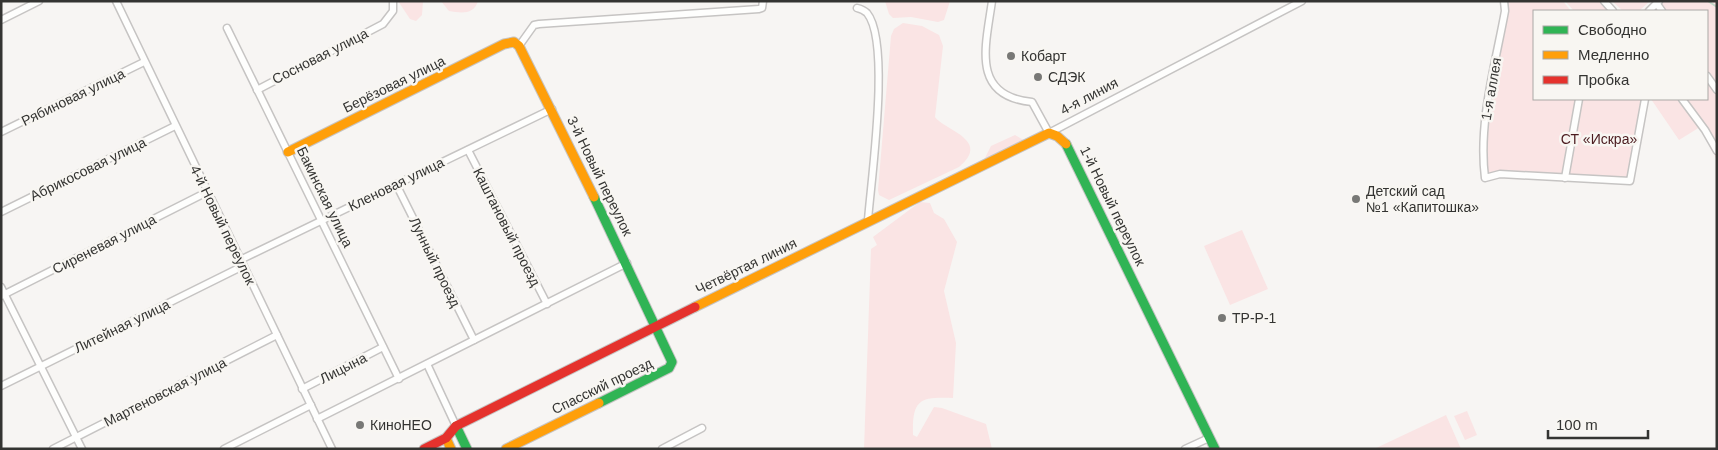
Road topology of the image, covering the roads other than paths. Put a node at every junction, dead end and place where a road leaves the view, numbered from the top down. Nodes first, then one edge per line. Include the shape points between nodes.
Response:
1 (40, 1) edge
2 (116, 1) edge
3 (393, 1) edge
4 (763, 1) edge
5 (992, 1) edge
6 (1302, 1) edge
7 (1504, 1) edge
8 (857, 8) dead end
9 (1, 20) edge
10 (227, 28) dead end
11 (516, 44) junction
12 (144, 62) junction
13 (1708, 77) edge
14 (257, 90) junction
15 (1717, 90) edge
16 (1579, 100) edge
17 (1645, 100) edge
18 (1683, 100) edge
19 (552, 109) junction
20 (175, 126) junction
21 (1, 132) edge
22 (1049, 133) junction
23 (468, 150) junction
24 (288, 152) junction
25 (1717, 152) edge
26 (1565, 178) junction
27 (396, 184) junction
28 (207, 192) junction
29 (1, 212) edge
30 (321, 220) junction
31 (868, 220) junction
32 (241, 263) junction
33 (626, 263) junction
34 (2, 292) edge
35 (547, 304) junction
36 (655, 326) junction
37 (276, 336) junction
38 (474, 340) junction
39 (383, 347) junction
40 (426, 364) junction
41 (41, 366) junction
42 (399, 379) junction
43 (1, 386) edge
44 (302, 389) junction
45 (310, 405) junction
46 (317, 419) junction
47 (456, 426) junction
48 (702, 428) dead end
49 (76, 437) junction
50 (446, 438) junction
51 (1209, 438) junction
52 (53, 449) edge
53 (82, 449) edge
54 (224, 449) edge
55 (332, 449) edge
56 (424, 449) edge
57 (451, 449) edge
58 (467, 449) edge
59 (506, 449) edge
60 (662, 449) edge
61 (1186, 449) edge
62 (1215, 449) edge

1 - 9 street
2 - 12 street, 4-й Новый переулок
3 - 14 street, Сосновая улица via 393,11 383,24
4 - 11 street via 759,9 539,24 534,25
5 - 22 street, 1-й Новый переулок via 985,59 991,84 1013,98 1032,102
6 - 22 street, 4-я линия
7 - 26 street, 1-я аллея via 1505,12 1483,132 1485,178 1500,174
8 - 31 street via 866,12 870,19 878,54
10 - 14 street, Бакинская улица
11 - 19 street, 3-й Новый переулок
11 - 24 street, Берёзовая улица via 504,44
12 - 20 street, 4-й Новый переулок
12 - 21 street, Рябиновая улица
13 - 15 street
14 - 24 street, Бакинская улица
16 - 26 street
17 - 26 street via 1630,181
18 - 25 street via 1706,130
19 - 23 street, Кленовая улица
19 - 33 street, 3-й Новый переулок
20 - 28 street, 4-й Новый переулок
20 - 29 street, Абрикосовая улица
22 - 31 street, Четвёртая линия
22 - 51 street, 1-й Новый переулок via 1066,144
23 - 27 street, Кленовая улица
23 - 35 street, Каштановый проезд
24 - 30 street, Бакинская улица
27 - 30 street, Кленовая улица
27 - 38 street, Лунный проезд
28 - 32 street, 4-й Новый переулок
28 - 34 street, Сиреневая улица
30 - 32 street, Кленовая улица
30 - 39 street, Бакинская улица
31 - 36 street, Четвёртая линия
32 - 37 street, 4-й Новый переулок
32 - 41 street, Литейная улица
33 - 35 street
33 - 36 street, 3-й Новый переулок
34 - 41 street
35 - 38 street
36 - 47 street, Четвёртая линия
36 - 59 street, Спасский проезд via 671,357 669,368
37 - 44 street, 4-й Новый переулок
37 - 49 street, Мартеновская улица
38 - 40 street
39 - 42 street, Бакинская улица
39 - 44 street, Лицына
40 - 42 street
40 - 47 street
41 - 43 street, Литейная улица
41 - 49 street
42 - 46 street
44 - 45 street, 4-й Новый переулок
45 - 46 street, 4-й Новый переулок
45 - 54 street
46 - 55 street, 4-й Новый переулок
47 - 50 street
47 - 58 street
48 - 60 street
49 - 52 street, Мартеновская улица
49 - 53 street
50 - 56 street
50 - 57 street
51 - 61 street
51 - 62 street, 1-й Новый переулок

